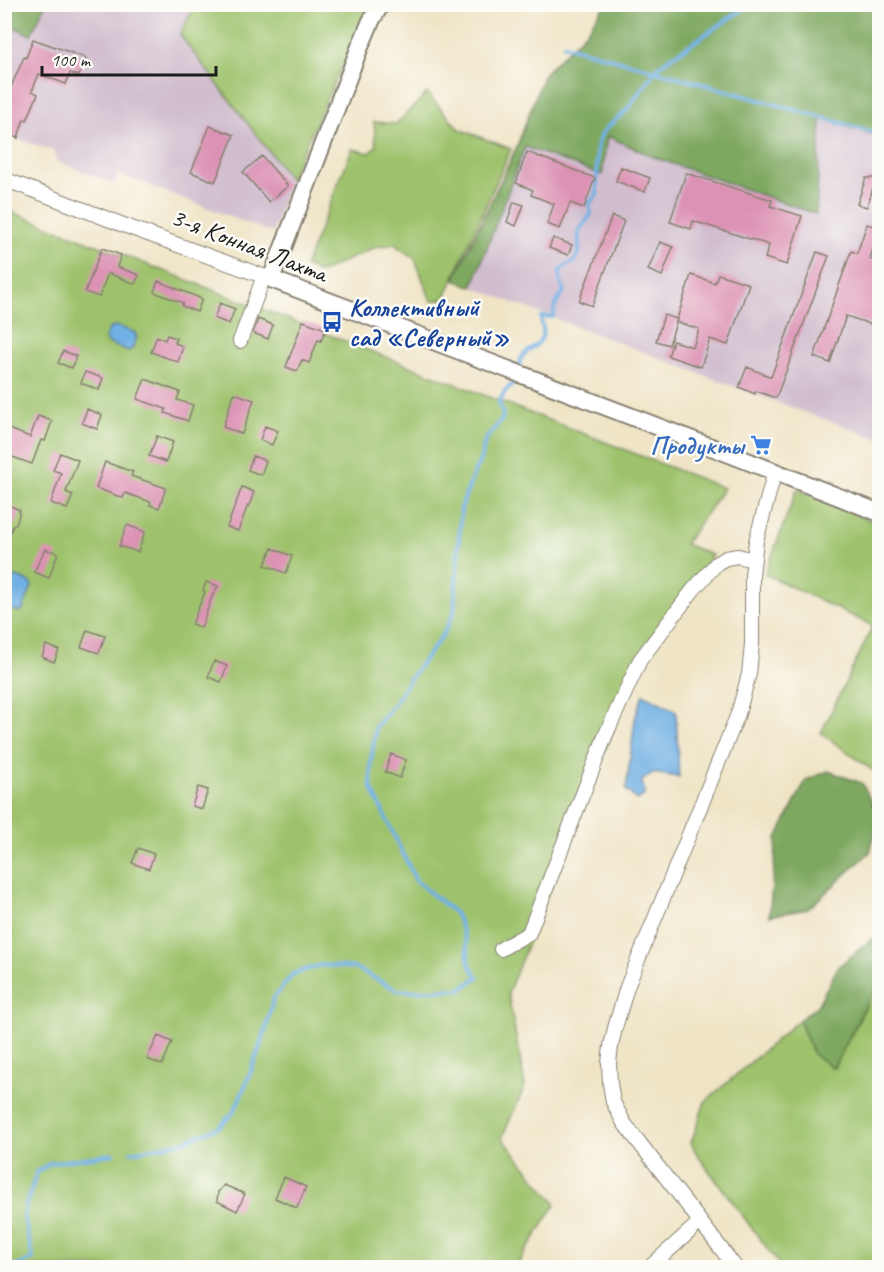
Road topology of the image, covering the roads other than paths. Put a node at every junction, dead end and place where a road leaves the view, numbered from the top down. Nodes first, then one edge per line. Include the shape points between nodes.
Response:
1 (381, 4) edge
2 (4, 179) edge
3 (267, 278) junction
4 (240, 341) dead end
5 (775, 471) junction
6 (879, 513) edge
7 (753, 560) junction
8 (501, 949) dead end
9 (700, 1222) junction
10 (649, 1268) edge
11 (736, 1268) edge

1 - 3 main road via 358,50
2 - 3 street, 3-я Конная Лахта
3 - 4 street
3 - 5 main road, 3-я Конная Лахта
5 - 6 main road, 3-я Конная Лахта
5 - 7 street
7 - 8 street via 738,556 717,563 640,660 606,734 529,933
7 - 9 street via 752,644 738,714 627,987 609,1063 613,1102 624,1123
9 - 10 street
9 - 11 street

